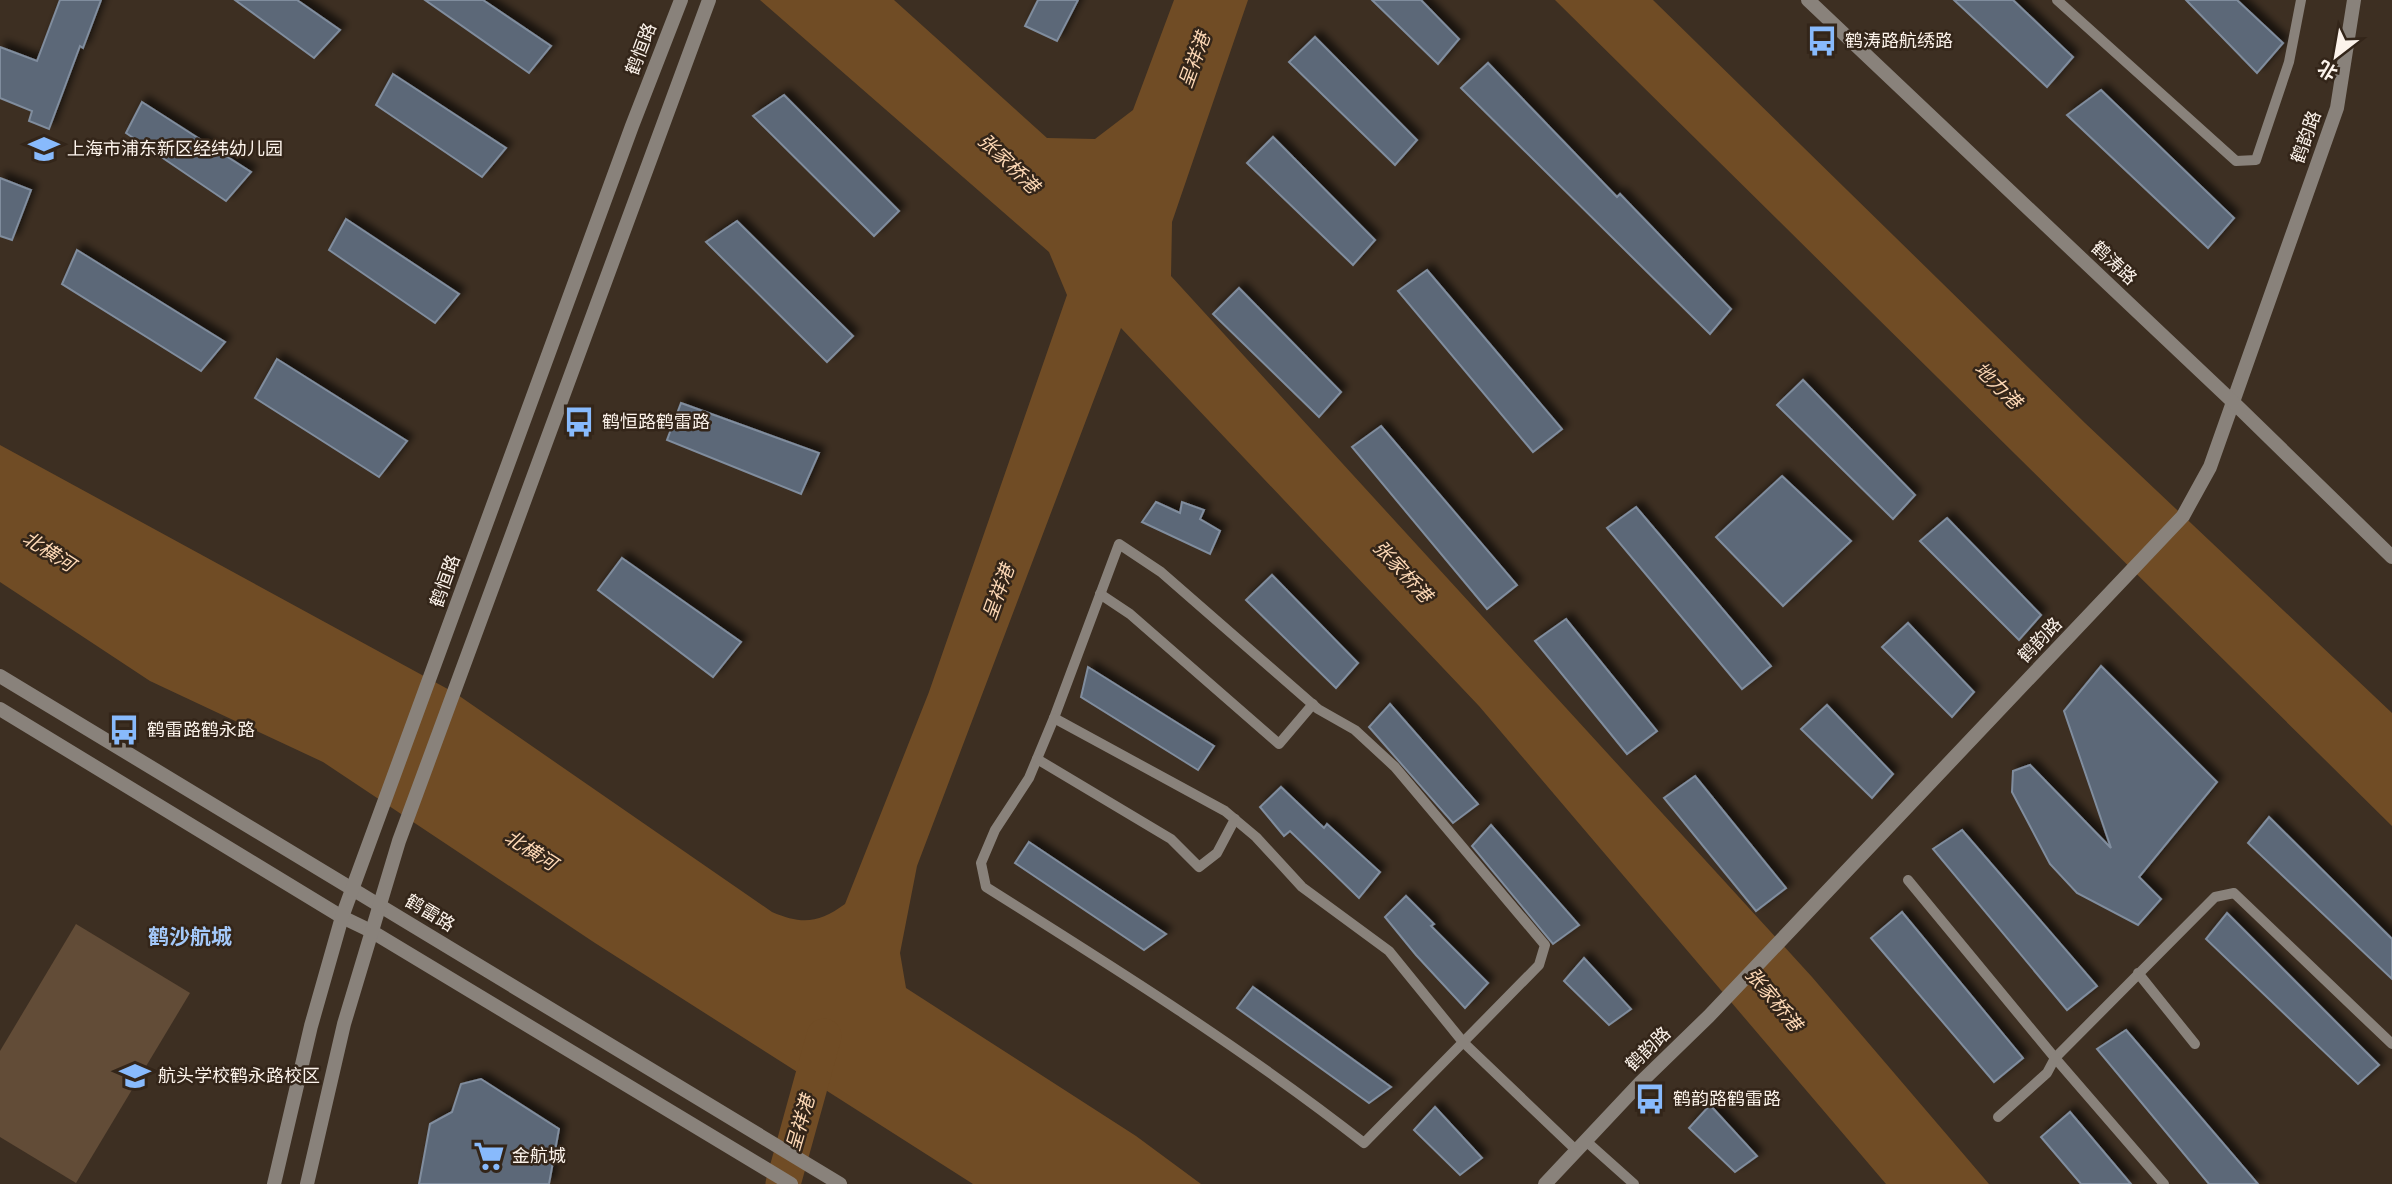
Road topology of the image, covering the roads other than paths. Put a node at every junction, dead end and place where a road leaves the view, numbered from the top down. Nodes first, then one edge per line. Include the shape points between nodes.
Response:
1 (681, 0) edge
2 (709, 0) edge
3 (1808, 0) edge
4 (2057, 0) edge
5 (2301, 0) edge
6 (2354, 0) edge
7 (2233, 401) junction
8 (2392, 557) edge
9 (1100, 594) junction
10 (0, 676) edge
11 (1313, 704) junction
12 (0, 709) edge
13 (1054, 718) junction
14 (1037, 759) junction
15 (1235, 819) junction
16 (1908, 880) dead end
17 (352, 889) junction
18 (379, 904) junction
19 (342, 917) junction
20 (370, 930) junction
21 (2138, 973) junction
22 (1463, 1042) junction
23 (2195, 1044) dead end
24 (2392, 1044) edge
25 (2055, 1058) junction
26 (1998, 1117) dead end
27 (1582, 1146) junction
28 (274, 1184) edge
29 (307, 1184) edge
30 (791, 1184) edge
31 (840, 1184) edge
32 (1545, 1184) edge
33 (1634, 1184) edge
34 (2164, 1184) edge

1 - 17 street, 鹤恒路
2 - 18 street
3 - 7 street, 鹤涛路
4 - 5 lane via 2236,161 2256,160 2289,62
6 - 7 street, 鹤韵路 via 2337,108
7 - 8 street, 鹤涛路
7 - 27 street, 鹤韵路 via 2210,467 2183,516
9 - 11 lane via 1130,614 1279,744
9 - 11 lane via 1119,544 1161,572
9 - 13 lane
10 - 17 street, 鹤雷路
11 - 22 lane via 1355,730 1395,767 1545,946 1539,965
12 - 19 street
13 - 14 lane
13 - 15 lane
14 - 15 lane via 1171,839 1199,867 1217,853
14 - 22 lane via 981,863 986,887 1207,1028 1364,1143
15 - 22 lane via 1302,887 1389,951
16 - 25 lane
17 - 18 street, 鹤雷路
17 - 19 street, 鹤恒路
18 - 20 street
18 - 31 street, 鹤雷路
19 - 20 street
19 - 28 street, 鹤恒路
20 - 29 street
20 - 30 street
21 - 23 lane
21 - 24 lane via 2215,897 2234,893
21 - 25 lane
22 - 27 lane
25 - 26 lane via 2047,1073
25 - 34 lane
27 - 32 street, 鹤韵路
27 - 33 lane

